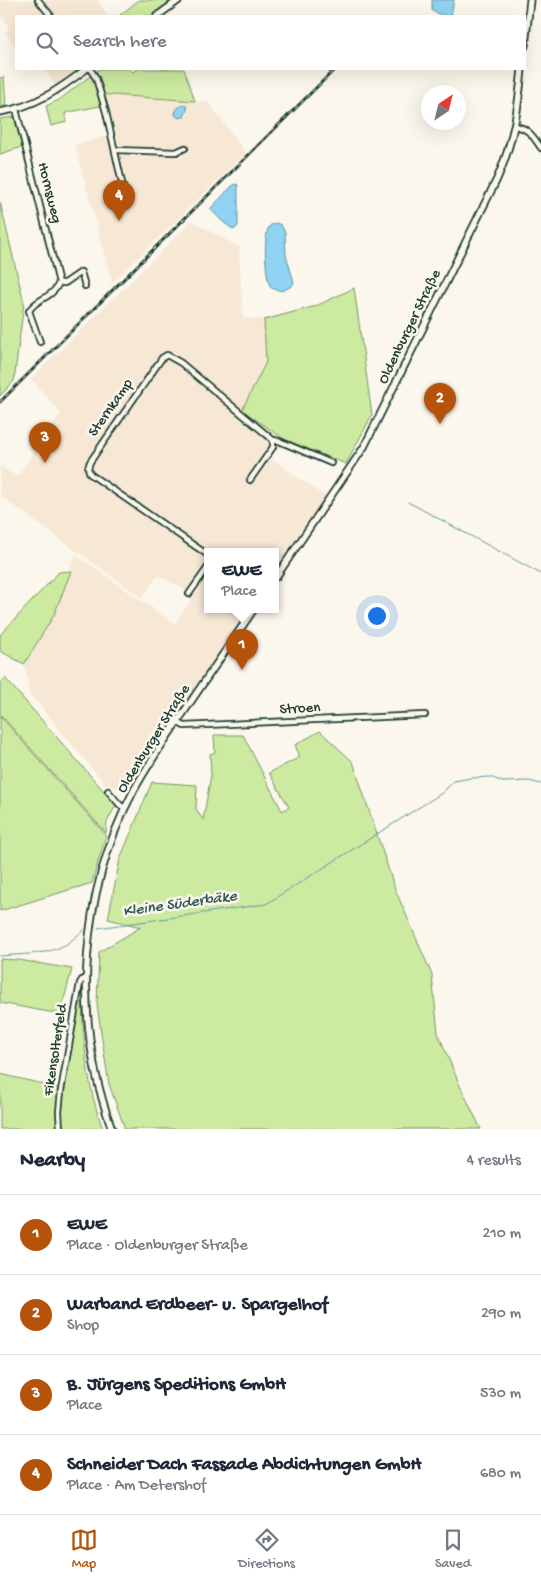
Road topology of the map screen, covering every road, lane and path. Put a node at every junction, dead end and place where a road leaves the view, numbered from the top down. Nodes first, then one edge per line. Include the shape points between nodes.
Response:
1 (38, 0) edge
2 (179, 0) edge
3 (530, 0) edge
4 (50, 15) edge
5 (158, 15) edge
6 (526, 37) edge
7 (86, 70) edge
8 (89, 70) edge
9 (522, 70) edge
10 (16, 109) junction
11 (0, 112) edge
12 (515, 126) junction
13 (185, 148) dead end
14 (541, 148) edge
15 (116, 150) junction
16 (127, 205) dead end
17 (59, 283) junction
18 (85, 286) dead end
19 (40, 342) dead end
20 (273, 440) junction
21 (331, 463) dead end
22 (250, 480) dead end
23 (204, 551) edge
24 (204, 573) edge
25 (279, 574) edge
26 (189, 594) dead end
27 (251, 613) edge
28 (425, 715) dead end
29 (177, 722) junction
30 (108, 791) dead end
31 (125, 808) junction
32 (86, 979) junction
33 (60, 1129) edge
34 (112, 1129) edge

1 - 4 street
2 - 5 main road
3 - 6 main road
7 - 10 main road via 50,94
8 - 15 street via 96,78
9 - 12 main road, Oldenburger Straße
10 - 11 main road
10 - 17 street, Hornsweg
12 - 14 street via 528,130
12 - 25 main road, Oldenburger Straße via 498,179 372,433
13 - 15 street via 176,152
15 - 16 street
17 - 18 street via 65,283 81,272
17 - 19 street via 55,292 29,311
20 - 21 street, Sternkamp
20 - 22 street via 273,446
20 - 23 street, Sternkamp via 167,355 157,364 90,462 90,474
24 - 26 street
27 - 29 main road, Oldenburger Straße
28 - 29 street, Stroen via 184,726
29 - 31 main road, Oldenburger Straße
30 - 31 street
31 - 32 main road, Oldenburger Straße via 96,894
32 - 33 street, Fikensolterfeld via 80,983 61,1091
32 - 34 main road, Oldenburger Straße via 95,1075

